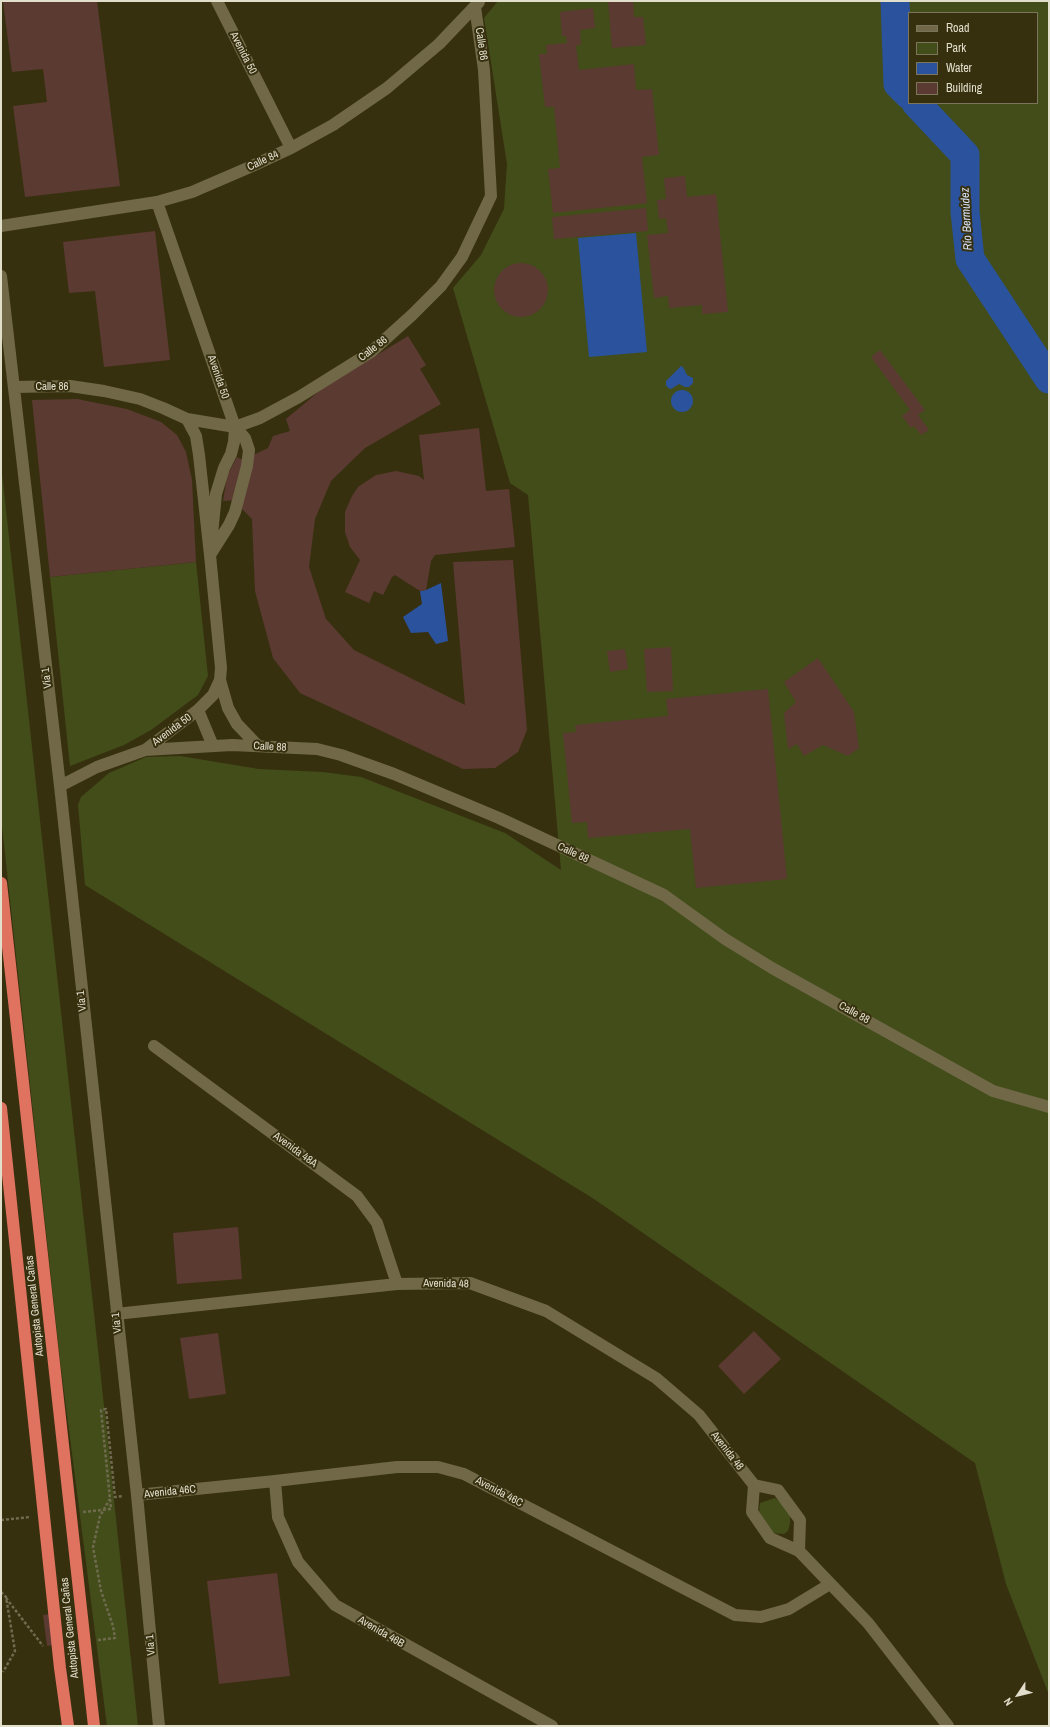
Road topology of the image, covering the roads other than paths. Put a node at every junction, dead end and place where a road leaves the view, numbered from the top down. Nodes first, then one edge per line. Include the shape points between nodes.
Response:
1 (217, 1) edge
2 (478, 4) edge
3 (291, 148) junction
4 (157, 202) junction
5 (1, 226) edge
6 (1, 276) edge
7 (14, 387) junction
8 (187, 419) junction
9 (235, 427) junction
10 (210, 555) junction
11 (220, 680) junction
12 (198, 710) junction
13 (213, 746) junction
14 (258, 746) junction
15 (145, 750) junction
16 (60, 786) junction
17 (1, 883) edge
18 (154, 1046) dead end
19 (1049, 1107) edge
20 (1, 1108) edge
21 (397, 1284) junction
22 (116, 1314) junction
23 (275, 1481) junction
24 (754, 1485) junction
25 (137, 1495) junction
26 (799, 1551) junction
27 (830, 1584) junction
28 (68, 1726) edge
29 (94, 1726) edge
30 (159, 1726) edge
31 (552, 1726) edge
32 (948, 1726) edge

1 - 3 street, Avenida 50
2 - 3 street, Calle 84 via 439,44 387,88 333,125
2 - 9 street, Calle 86 via 490,196 462,257 441,286 371,352 300,397 260,418
3 - 4 street, Calle 84 via 192,192
4 - 5 street, Calle 84
4 - 9 street, Avenida 50
6 - 7 street, Vía 1
7 - 8 street, Calle 86 via 70,386 104,391 140,399
7 - 16 street, Vía 1
8 - 9 street, Calle 86
8 - 10 street, Avenida 50 via 196,436 200,454
9 - 10 street, Avenida 50 via 231,454 216,494
9 - 10 street via 249,450 247,466 235,512
10 - 11 street, Avenida 50
11 - 12 street, Avenida 50 via 212,695
11 - 14 street, Avenida 50 via 228,708 237,724
12 - 13 street, Avenida 50
12 - 15 street, Avenida 50
13 - 14 street, Calle 88
13 - 15 street, Calle 88
14 - 19 street, Calle 88 via 317,750 341,755 499,818 664,895 725,939 772,968 993,1092
15 - 16 street, Calle 88 via 96,767
16 - 22 street, Vía 1
17 - 29 highway, Autopista General Cañas
18 - 21 street, Avenida 48A via 357,1196 377,1223
20 - 28 highway, Autopista General Cañas
21 - 22 street, Avenida 48
21 - 24 street, Avenida 48 via 470,1283 546,1311 656,1378 699,1415
22 - 25 street, Vía 1
23 - 25 street, Avenida 46C
23 - 27 street, Avenida 46C via 396,1467 438,1467 464,1474 735,1615 761,1616 789,1609
23 - 31 street, Avenida 46B via 278,1517 298,1562 335,1605
24 - 26 street via 752,1512 770,1538
24 - 26 street via 778,1490 800,1520
25 - 30 street, Vía 1
26 - 27 street
27 - 32 street via 868,1623

